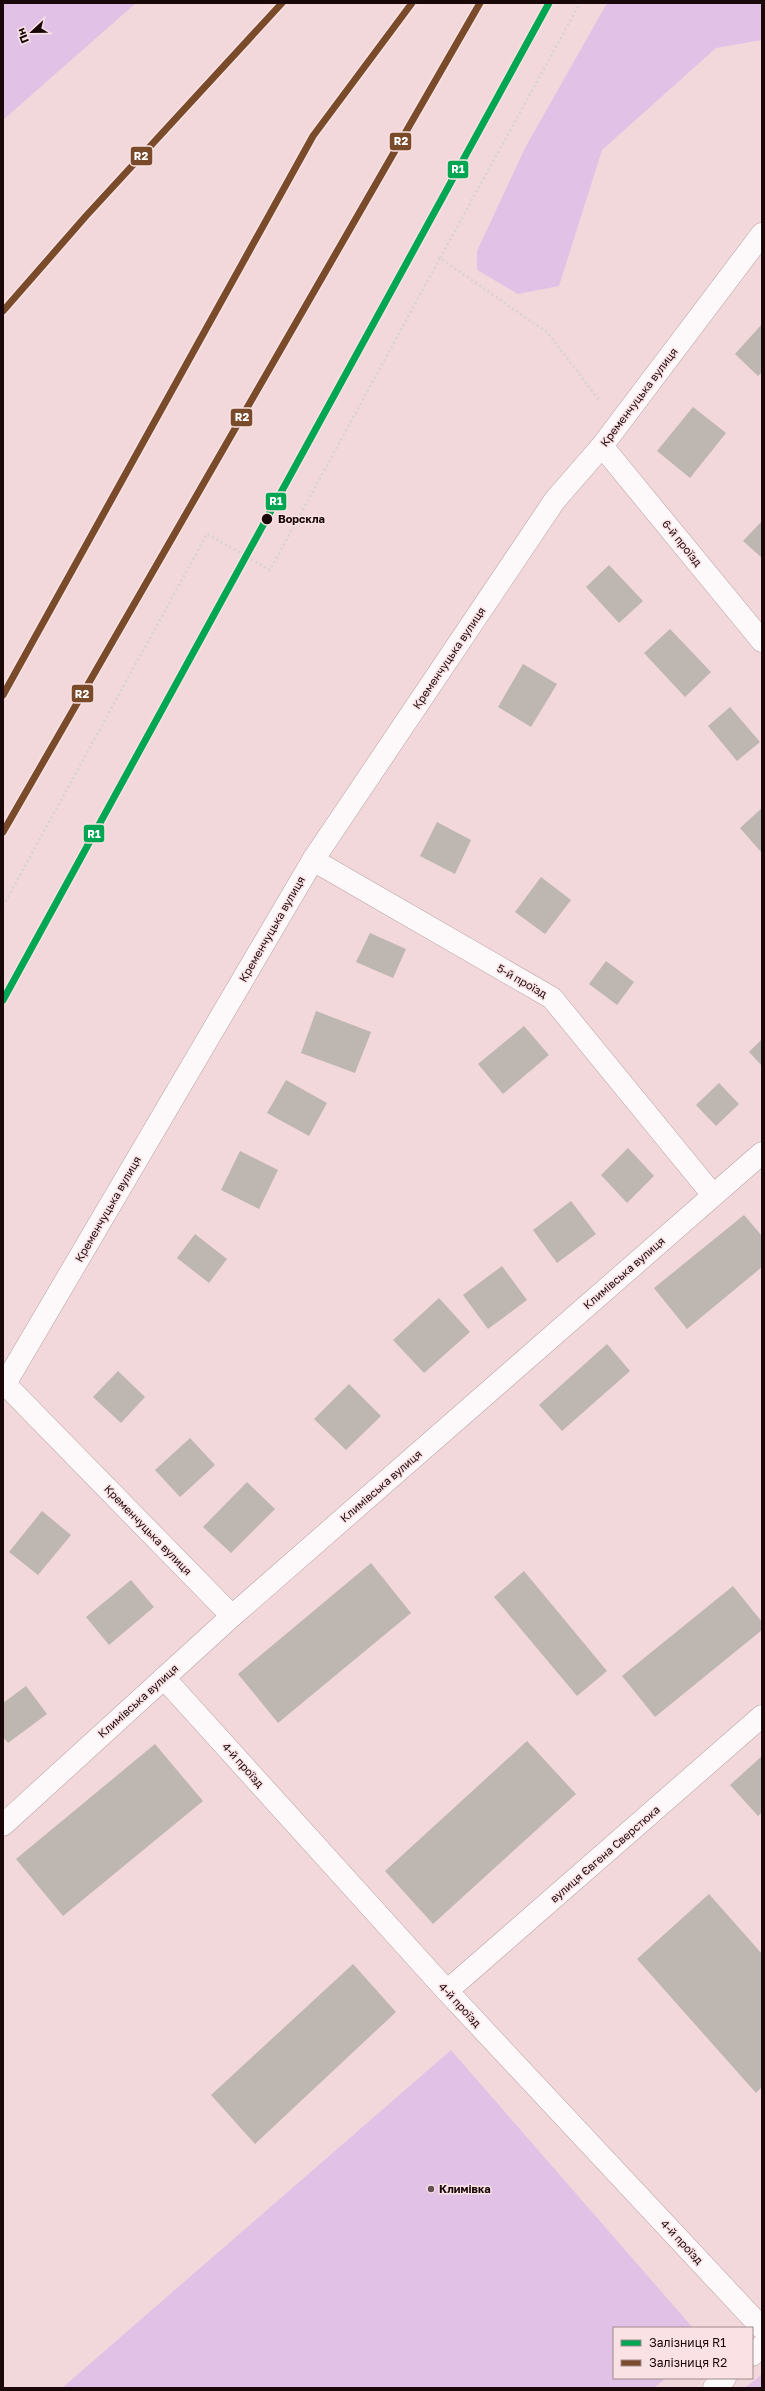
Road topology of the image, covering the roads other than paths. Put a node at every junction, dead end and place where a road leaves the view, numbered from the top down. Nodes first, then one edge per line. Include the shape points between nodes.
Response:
1 (762, 234) edge
2 (602, 446) junction
3 (762, 640) edge
4 (313, 860) junction
5 (762, 1152) edge
6 (713, 1195) junction
7 (232, 1616) junction
8 (164, 1678) junction
9 (762, 1716) edge
10 (3, 1825) edge
11 (447, 1991) junction
12 (762, 2328) edge
13 (762, 2346) edge
14 (753, 2354) edge
15 (724, 2379) edge
16 (714, 2388) edge

1 - 2 street, Кременчуцька вулиця
2 - 3 street, 6-й проїзд
2 - 4 street, Кременчуцька вулиця via 555,500
4 - 6 street, 5-й проїзд via 552,998
4 - 7 street, Кременчуцька вулиця via 5,1384
5 - 6 street, Климівська вулиця
6 - 7 street, Климівська вулиця
7 - 8 street, Климівська вулиця
8 - 10 street, Климівська вулиця
8 - 11 street, 4-й проїзд
9 - 11 street, вулиця Євгена Сверстюка
11 - 12 street, 4-й проїзд
13 - 14 street
15 - 16 street

